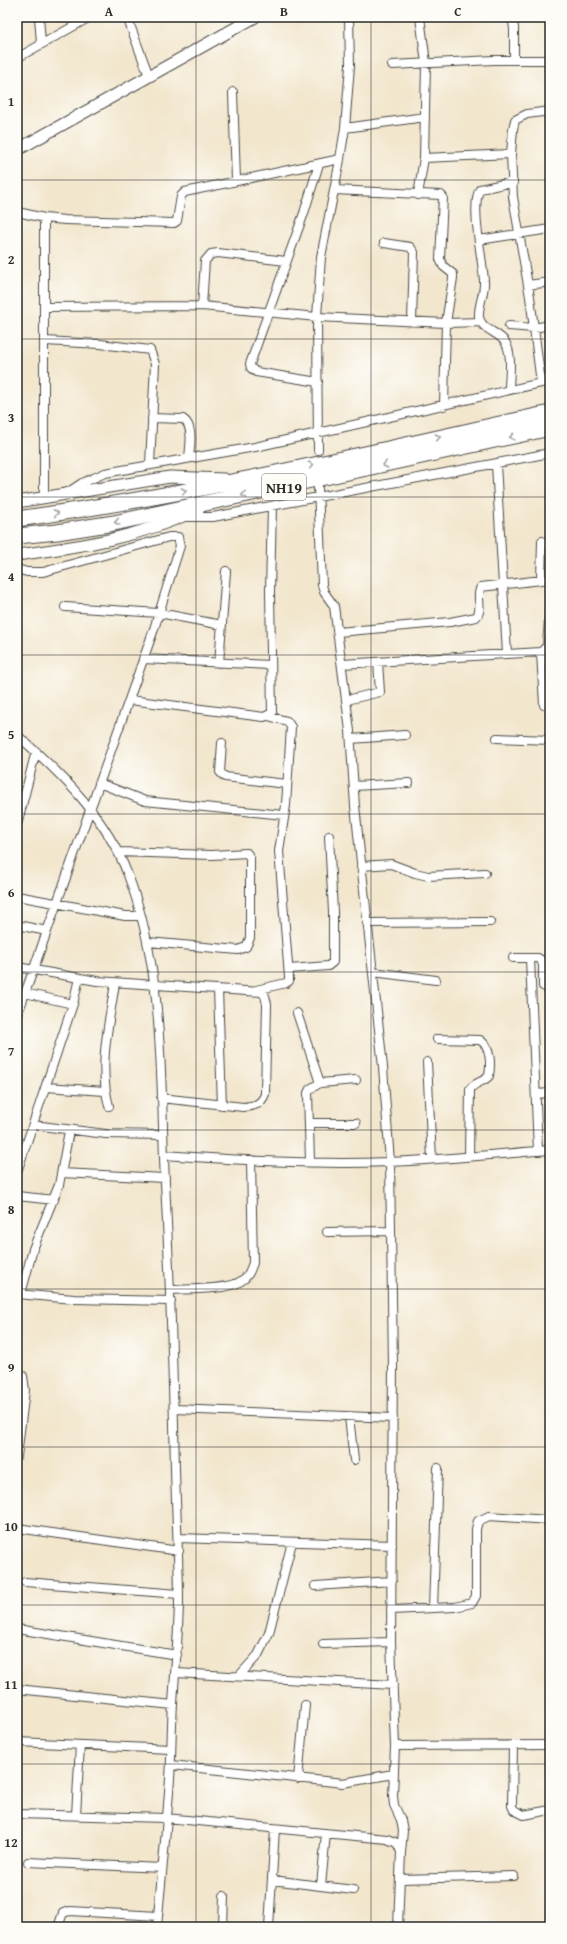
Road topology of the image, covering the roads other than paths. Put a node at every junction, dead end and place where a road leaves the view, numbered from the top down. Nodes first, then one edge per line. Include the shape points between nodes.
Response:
1 (39, 17) edge
2 (90, 17) edge
3 (126, 17) edge
4 (255, 17) edge
5 (350, 17) edge
6 (420, 17) edge
7 (512, 17) edge
8 (41, 43) junction
9 (17, 58) edge
10 (514, 60) junction
11 (550, 60) edge
12 (426, 63) junction
13 (392, 65) dead end
14 (149, 76) junction
15 (233, 92) dead end
16 (550, 111) edge
17 (425, 117) junction
18 (345, 128) junction
19 (17, 150) edge
20 (511, 154) junction
21 (424, 158) junction
22 (340, 159) junction
23 (319, 164) junction
24 (236, 180) junction
25 (513, 182) junction
26 (334, 190) junction
27 (418, 195) junction
28 (17, 214) edge
29 (44, 218) junction
30 (550, 229) edge
31 (519, 234) junction
32 (479, 240) junction
33 (384, 243) dead end
34 (286, 261) junction
35 (550, 282) edge
36 (528, 285) junction
37 (202, 306) junction
38 (44, 307) junction
39 (268, 312) junction
40 (317, 317) junction
41 (412, 322) junction
42 (481, 322) junction
43 (446, 323) junction
44 (550, 325) edge
45 (509, 326) dead end
46 (534, 328) junction
47 (45, 341) junction
48 (550, 381) edge
49 (318, 382) junction
50 (542, 383) junction
51 (509, 390) junction
52 (444, 406) junction
53 (550, 413) edge
54 (152, 418) junction
55 (550, 428) edge
56 (318, 433) junction
57 (318, 450) dead end
58 (550, 453) edge
59 (189, 458) junction
60 (150, 464) junction
61 (496, 464) junction
62 (244, 480) junction
63 (318, 487) dead end
64 (63, 495) junction
65 (44, 498) junction
66 (318, 498) junction
67 (17, 502) edge
68 (214, 502) junction
69 (272, 506) junction
70 (182, 517) junction
71 (17, 519) edge
72 (17, 536) edge
73 (542, 541) dead end
74 (17, 555) edge
75 (17, 568) edge
76 (226, 571) dead end
77 (550, 579) edge
78 (541, 580) junction
79 (502, 583) junction
80 (550, 604) edge
81 (65, 607) dead end
82 (159, 613) junction
83 (222, 625) junction
84 (338, 632) junction
85 (507, 654) junction
86 (541, 654) junction
87 (550, 656) edge
88 (143, 659) junction
89 (378, 662) junction
90 (219, 663) junction
91 (342, 664) junction
92 (271, 665) junction
93 (130, 700) junction
94 (347, 700) junction
95 (544, 705) dead end
96 (268, 716) junction
97 (17, 735) edge
98 (405, 735) dead end
99 (497, 738) dead end
100 (351, 739) junction
101 (550, 740) edge
102 (222, 743) dead end
103 (36, 751) junction
104 (99, 783) junction
105 (409, 783) dead end
106 (288, 784) junction
107 (354, 786) junction
108 (90, 807) junction
109 (284, 815) junction
110 (17, 825) edge
111 (329, 836) dead end
112 (118, 852) junction
113 (362, 866) junction
114 (485, 873) dead end
115 (17, 896) edge
116 (58, 903) junction
117 (140, 916) junction
118 (490, 922) dead end
119 (367, 923) junction
120 (17, 925) edge
121 (47, 931) junction
122 (148, 942) junction
123 (513, 958) dead end
124 (530, 958) junction
125 (17, 967) edge
126 (289, 969) junction
127 (34, 970) junction
128 (373, 972) junction
129 (79, 978) junction
130 (436, 980) dead end
131 (115, 983) junction
132 (154, 986) junction
133 (218, 989) junction
134 (255, 990) junction
135 (550, 990) edge
136 (25, 993) junction
137 (73, 1004) junction
138 (297, 1013) dead end
139 (17, 1016) edge
140 (437, 1039) dead end
141 (427, 1062) dead end
142 (356, 1080) dead end
143 (320, 1083) junction
144 (46, 1087) junction
145 (105, 1091) junction
146 (550, 1093) edge
147 (536, 1094) junction
148 (161, 1098) junction
149 (222, 1104) junction
150 (109, 1106) dead end
151 (309, 1123) junction
152 (356, 1123) dead end
153 (33, 1125) junction
154 (69, 1131) junction
155 (163, 1135) junction
156 (550, 1150) edge
157 (538, 1151) junction
158 (164, 1155) junction
159 (469, 1156) junction
160 (432, 1159) junction
161 (251, 1160) junction
162 (310, 1161) junction
163 (390, 1162) junction
164 (17, 1172) edge
165 (61, 1173) junction
166 (165, 1178) junction
167 (17, 1196) edge
168 (54, 1200) junction
169 (391, 1231) junction
170 (327, 1232) dead end
171 (171, 1290) junction
172 (19, 1294) edge
173 (172, 1301) junction
174 (17, 1372) edge
175 (175, 1409) junction
176 (19, 1417) edge
177 (349, 1417) junction
178 (393, 1418) junction
179 (17, 1456) edge
180 (354, 1460) dead end
181 (438, 1468) dead end
182 (550, 1520) edge
183 (17, 1528) edge
184 (178, 1538) junction
185 (292, 1542) junction
186 (392, 1545) junction
187 (179, 1551) junction
188 (392, 1581) junction
189 (25, 1582) dead end
190 (315, 1586) dead end
191 (179, 1594) junction
192 (433, 1608) junction
193 (391, 1610) junction
194 (17, 1629) edge
195 (391, 1642) junction
196 (323, 1644) dead end
197 (177, 1655) junction
198 (176, 1672) junction
199 (239, 1676) junction
200 (393, 1684) junction
201 (17, 1689) edge
202 (173, 1705) junction
203 (305, 1705) dead end
204 (17, 1742) edge
205 (80, 1745) junction
206 (513, 1745) junction
207 (550, 1745) edge
208 (395, 1746) junction
209 (171, 1749) junction
210 (171, 1765) junction
211 (393, 1774) junction
212 (298, 1779) junction
213 (550, 1810) edge
214 (17, 1814) edge
215 (76, 1815) junction
216 (166, 1818) junction
217 (275, 1829) junction
218 (326, 1833) junction
219 (401, 1852) junction
220 (28, 1862) dead end
221 (162, 1868) junction
222 (514, 1876) dead end
223 (401, 1879) junction
224 (272, 1880) junction
225 (322, 1886) junction
226 (353, 1890) dead end
227 (224, 1896) dead end
228 (158, 1916) junction
229 (58, 1927) edge
230 (157, 1927) edge
231 (223, 1927) edge
232 (269, 1927) edge
233 (398, 1927) edge

1 - 8 street
2 - 8 street
3 - 14 street
4 - 14 main road
5 - 18 street via 350,66
6 - 12 street
7 - 10 street
8 - 9 street
10 - 11 street
10 - 12 street
12 - 13 street
12 - 17 street
14 - 19 main road
15 - 24 street
16 - 20 street via 527,114 515,120
17 - 18 street
17 - 21 street
18 - 22 street
20 - 21 street
20 - 25 street
21 - 27 street
22 - 23 street
22 - 26 street
23 - 24 street
23 - 34 street
24 - 29 street via 185,192 177,221 174,223
25 - 31 street
25 - 32 street via 480,189 477,222
26 - 27 street
26 - 40 street via 321,257
27 - 43 street via 440,195 444,200 440,259 443,266 453,274
28 - 29 street
29 - 38 street
30 - 31 street
31 - 32 street
31 - 36 street
32 - 42 street via 484,282 479,317
33 - 41 street via 410,247 414,252
34 - 37 street via 211,254 205,261
34 - 39 street
35 - 36 street
36 - 46 street
37 - 38 street
37 - 39 street
38 - 47 street
39 - 40 street
39 - 49 street via 250,364 251,368 256,372
40 - 41 street
40 - 49 street
41 - 43 street
42 - 43 street
42 - 51 street via 502,337 506,343
43 - 52 street
44 - 46 street
45 - 46 street
46 - 50 street
47 - 54 street via 150,350 155,364
47 - 65 street
48 - 50 street
49 - 56 street
50 - 51 street
51 - 52 street
52 - 56 street
62 -> 53 highway, NH19
54 - 59 street via 183,418 186,421 190,432
54 - 60 street
55 -> 68 highway, NH19
56 - 57 street
56 - 59 street
58 - 61 street
59 - 60 street
60 - 64 street via 105,474 82,483
61 - 66 street
61 - 79 street
62 - 64 main road via 170,477
71 -> 62 highway, NH19 via 94,508
63 - 66 street
64 - 65 main road
65 - 67 main road
66 - 69 street
66 - 84 street via 322,585 334,606
68 - 70 main road
68 -> 72 highway, NH19 via 114,523
69 - 70 street via 213,517
69 - 92 street
70 - 74 main road via 131,535 87,546
73 - 78 street
75 - 82 street via 27,572 43,572 178,537 180,546
76 - 83 street
77 - 78 street
78 - 79 street
79 - 84 street via 481,587 480,612 476,617
79 - 85 street
80 - 86 street via 547,646
81 - 82 street
82 - 83 street
82 - 88 street
83 - 90 street
84 - 91 street
85 - 86 street
85 - 89 street
86 - 87 street
86 - 95 street
88 - 90 street
88 - 93 street
89 - 91 street
89 - 94 street via 380,692
90 - 92 street
91 - 94 street
92 - 96 street via 272,708
93 - 96 street via 198,710
93 - 104 street
94 - 100 street
96 - 106 street via 287,721 291,727
97 - 103 street
98 - 100 street
99 - 101 street
100 - 107 street
102 - 106 street via 220,772 225,778
103 - 108 street
103 - 110 street
104 - 108 street
104 - 109 street via 145,801
105 - 107 street
106 - 109 street
107 - 113 street
108 - 112 street
108 - 116 street
109 - 126 street via 279,850
111 - 126 street via 333,962 328,966
112 - 117 street
112 - 122 street via 212,855 241,852 247,853 250,858 250,938 246,947 238,950
113 - 114 street via 391,864 428,876
113 - 119 street
115 - 116 street
116 - 117 street via 125,916
116 - 121 street
117 - 122 street
118 - 119 street
119 - 128 street
120 - 121 street
121 - 127 street
122 - 132 street
123 - 124 street
124 - 135 street via 541,960 543,986
124 - 147 street
125 - 127 street
126 - 134 street via 289,981 286,983
127 - 129 street
127 - 136 street
128 - 130 street
128 - 163 street
129 - 131 street
129 - 137 street
131 - 132 street
131 - 145 street via 104,1055
132 - 133 street
132 - 148 street via 161,1044
133 - 134 street
133 - 149 street
134 - 149 street via 266,996 267,1004 265,1094 259,1104 252,1106
136 - 137 street
136 - 139 street
137 - 144 street
138 - 143 street
140 - 159 street via 480,1040 488,1050 489,1076 486,1080 472,1085 470,1089
141 - 160 street
142 - 143 street
143 - 151 street via 308,1093
144 - 145 street
144 - 153 street
145 - 150 street
146 - 147 street
147 - 157 street
148 - 149 street
148 - 155 street
151 - 152 street
151 - 162 street
153 - 154 street
153 - 164 street
154 - 155 street
154 - 165 street
155 - 158 street
156 - 157 street
157 - 159 street
158 - 161 street
158 - 166 street
159 - 160 street
160 - 163 street
161 - 162 street
161 - 171 street via 253,1263 249,1274 232,1286
162 - 163 street
163 - 169 street
165 - 166 street
165 - 168 street
166 - 171 street
167 - 168 street
168 - 172 street via 35,1243
169 - 170 street
169 - 178 street
171 - 173 street
172 - 173 street via 74,1299
173 - 175 street
174 - 176 street via 23,1376 25,1383
175 - 177 street
175 - 184 street
176 - 179 street
177 - 178 street
177 - 180 street
178 - 186 street
181 - 192 street
182 - 192 street via 489,1516 478,1521 476,1596 472,1603 466,1605
183 - 187 street
184 - 185 street
184 - 187 street
185 - 186 street
185 - 199 street via 269,1633 258,1655
186 - 188 street
187 - 191 street
188 - 190 street
188 - 193 street
189 - 191 street
191 - 197 street
192 - 193 street
193 - 195 street
194 - 197 street
195 - 196 street
195 - 200 street
197 - 198 street
198 - 199 street
198 - 202 street
199 - 200 street
200 - 208 street
201 - 202 street
202 - 209 street
203 - 212 street
204 - 205 street
205 - 209 street
205 - 215 street
206 - 207 street
206 - 208 street
206 - 213 street via 514,1810 524,1815
208 - 211 street
209 - 210 street
210 - 212 street
210 - 216 street
211 - 212 street via 343,1783
211 - 219 street via 394,1806 403,1831
214 - 215 street
215 - 216 street
216 - 217 street
216 - 221 street
217 - 218 street
217 - 224 street
218 - 219 street via 387,1839 397,1843
218 - 225 street
219 - 223 street
220 - 221 street
221 - 228 street
222 - 223 street
223 - 233 street
224 - 225 street
224 - 232 street
225 - 226 street
227 - 231 street
228 - 229 street via 70,1911 63,1913
228 - 230 street

